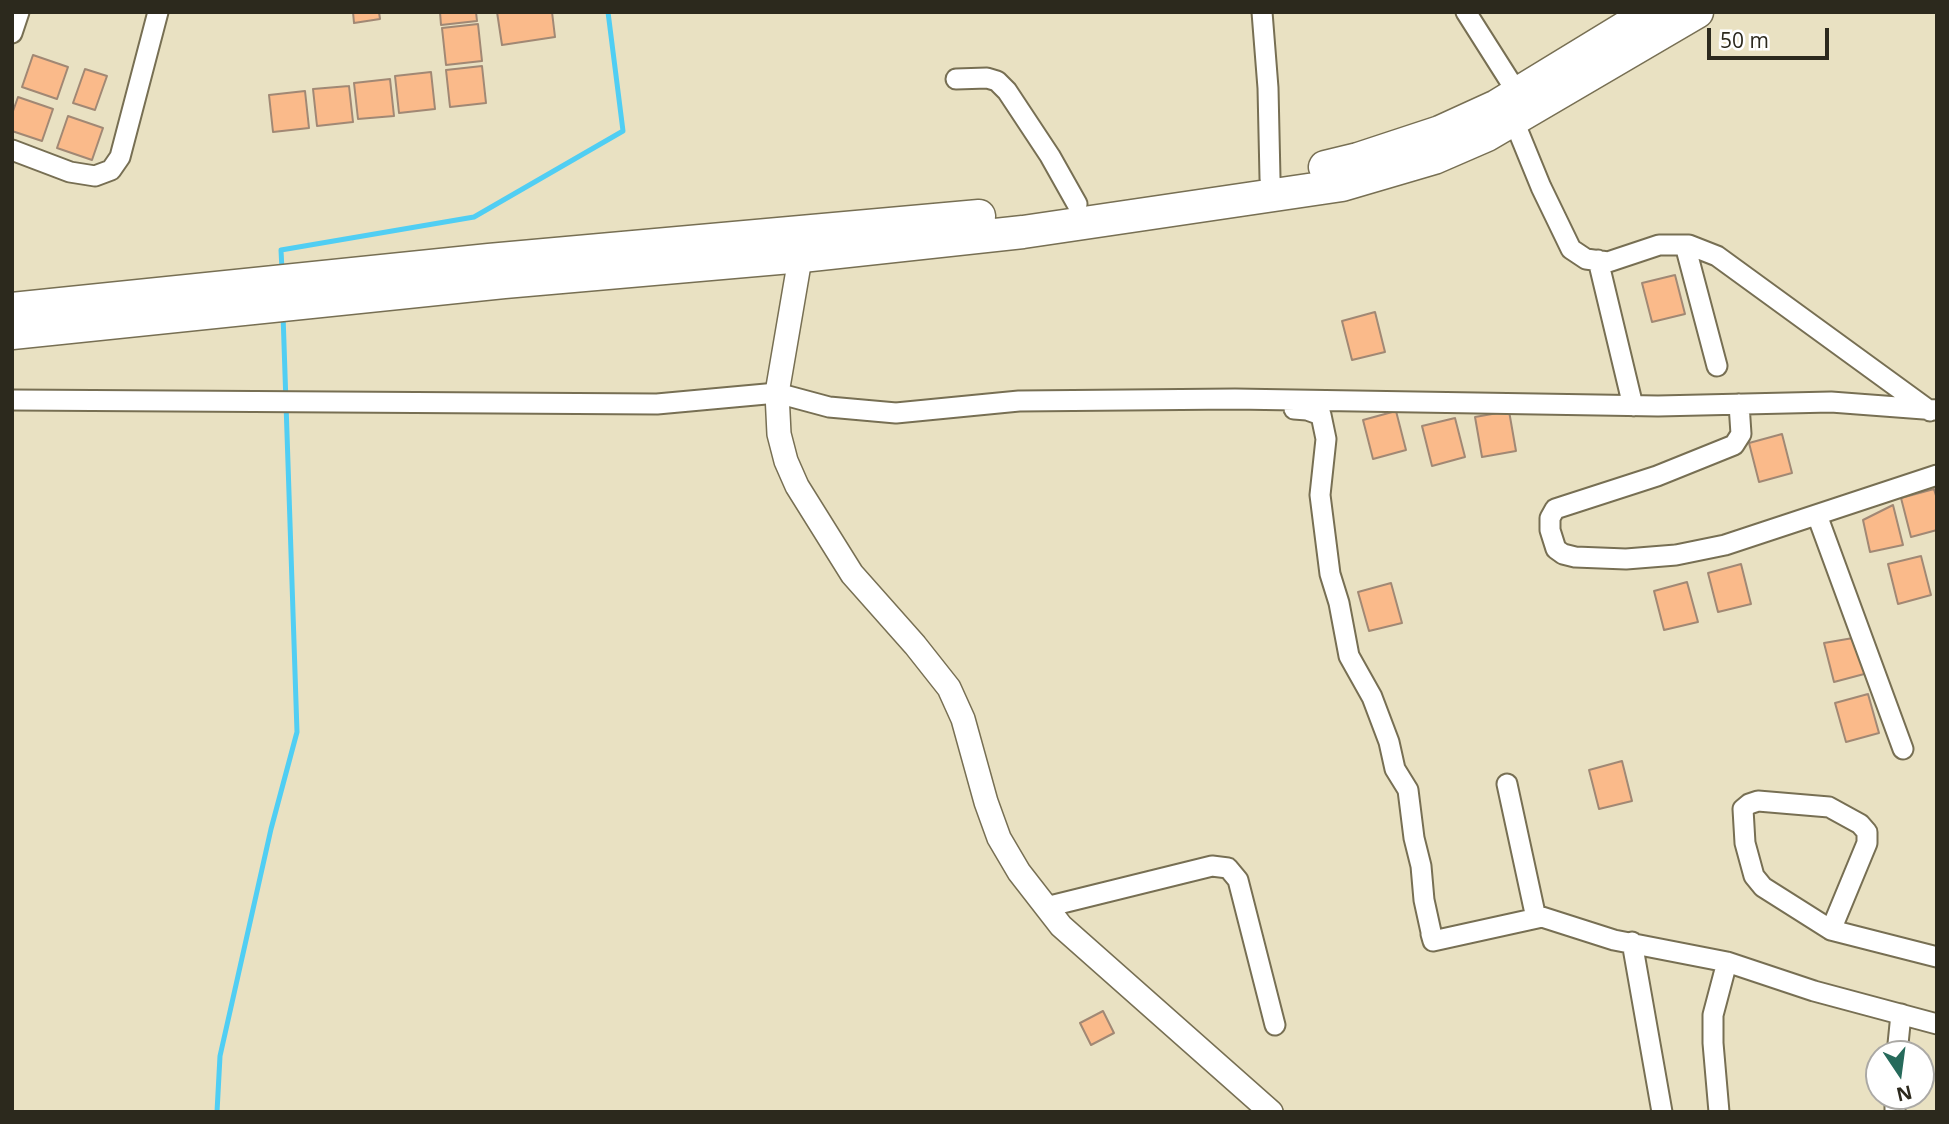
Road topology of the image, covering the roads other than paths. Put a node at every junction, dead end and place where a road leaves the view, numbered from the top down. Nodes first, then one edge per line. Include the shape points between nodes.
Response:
1 (19, 12) edge
2 (158, 12) edge
3 (1262, 12) edge
4 (1651, 12) edge
5 (1697, 12) edge
6 (1472, 14) edge
7 (12, 33) edge
8 (956, 79) dead end
9 (1516, 107) junction
10 (12, 150) edge
11 (1271, 187) junction
12 (1077, 204) junction
13 (803, 244) junction
14 (1685, 245) junction
15 (1598, 260) junction
16 (12, 309) edge
17 (12, 333) edge
18 (1717, 366) dead end
19 (776, 393) junction
20 (1235, 399) junction
21 (12, 400) edge
22 (1739, 404) junction
23 (1633, 406) junction
24 (1935, 412) edge
25 (1937, 475) edge
26 (1817, 515) junction
27 (1903, 749) dead end
28 (1507, 784) dead end
29 (1046, 907) junction
30 (1536, 918) junction
31 (1831, 930) junction
32 (1632, 942) junction
33 (1937, 957) edge
34 (1727, 962) junction
35 (1901, 1014) junction
36 (1937, 1024) edge
37 (1275, 1025) dead end
38 (1898, 1040) edge
39 (1271, 1112) edge
40 (1662, 1112) edge
41 (1719, 1112) edge

1 - 7 street
2 - 10 street via 120,157 111,170 95,176 70,172
3 - 11 street
4 - 9 highway
5 - 9 highway
6 - 9 street
8 - 12 street via 987,78 1007,91
9 - 11 highway via 1497,106 1440,132
9 - 15 street via 1541,187 1571,249 1586,259
11 - 12 highway
11 - 13 highway via 1023,232
12 - 13 highway
13 - 16 highway via 502,258
13 - 17 highway via 504,282
13 - 19 street
14 - 15 street via 1659,245 1608,262
14 - 18 street
14 - 24 street via 1717,256
15 - 23 street
19 - 20 street via 829,407 896,413 1019,401
19 - 21 street via 657,404
19 - 29 street via 779,434 797,486 852,574 949,688 999,838
20 - 23 street
20 - 30 street via 1321,415 1326,439 1320,495 1331,574 1349,656 1372,697 1395,769 1408,790 1432,938
22 - 23 street
22 - 24 street via 1831,402
22 - 26 street via 1741,434 1734,445 1555,509 1550,530 1556,549 1563,554 1626,559 1676,555 1725,545
25 - 26 street
26 - 27 street
28 - 30 street
29 - 37 street via 1212,866 1228,868 1238,880
29 - 39 street via 1061,926
30 - 32 street
31 - 31 street via 1867,844 1867,832 1829,807 1748,804 1743,809 1743,830 1754,876 1763,887
31 - 33 street
32 - 34 street
32 - 40 street
34 - 35 street
34 - 41 street via 1713,1015
35 - 36 street
35 - 38 street

